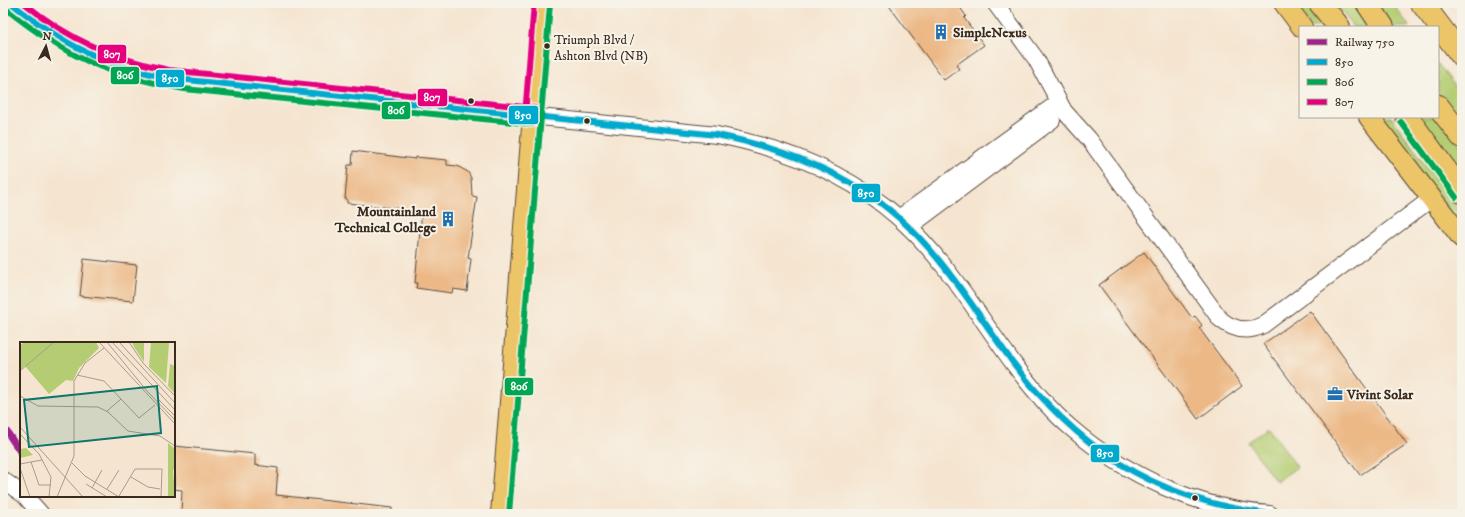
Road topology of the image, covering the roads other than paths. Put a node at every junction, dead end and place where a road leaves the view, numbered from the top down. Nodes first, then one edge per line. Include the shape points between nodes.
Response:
1 (11, 3) edge
2 (542, 3) edge
3 (995, 3) edge
4 (1284, 3) edge
5 (1320, 3) edge
6 (1324, 3) edge
7 (1367, 3) edge
8 (1422, 3) edge
9 (1301, 26) edge
10 (1339, 26) edge
11 (1339, 26) edge
12 (1382, 26) edge
13 (1462, 56) edge
14 (1061, 106) junction
15 (1439, 107) edge
16 (533, 116) junction
17 (1370, 118) edge
18 (1408, 118) edge
19 (1462, 137) edge
20 (1462, 192) edge
21 (1431, 199) junction
22 (904, 222) junction
23 (1462, 238) edge
24 (3, 480) edge
25 (20, 492) edge
26 (26, 497) edge
27 (41, 514) edge
28 (501, 514) edge
29 (1270, 514) edge

1 - 16 street via 54,36 82,51 146,74 185,81
2 - 16 main road
3 - 14 street via 1036,59
4 - 9 main road
5 - 10 highway
6 - 11 highway
7 - 12 highway
8 - 13 highway
14 - 21 street via 1089,139 1220,318 1239,329 1252,329 1263,325
14 - 22 street
15 - 19 highway
16 - 22 street via 717,135 772,147 830,171 864,191
16 - 28 main road
17 - 21 main road
18 - 20 highway
21 - 23 main road
22 - 29 street via 948,271 1026,380 1071,428 1100,451 1162,486 1226,507
24 - 25 street
26 - 27 street

